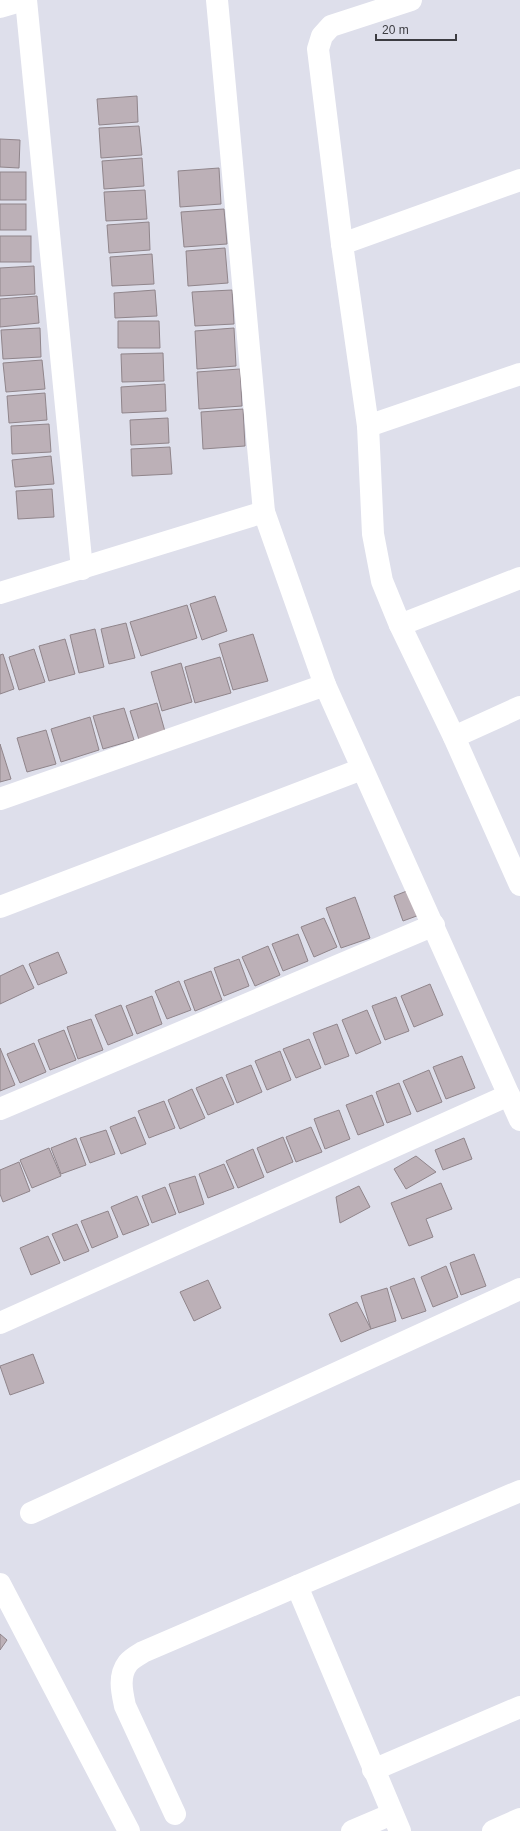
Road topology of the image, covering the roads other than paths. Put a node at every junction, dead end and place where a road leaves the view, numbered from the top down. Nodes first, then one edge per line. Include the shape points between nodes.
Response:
1 (25, 0) edge
2 (217, 0) edge
3 (410, 0) edge
4 (0, 7) edge
5 (520, 180) edge
6 (342, 244) junction
7 (520, 374) edge
8 (368, 426) junction
9 (264, 512) junction
10 (82, 569) junction
11 (520, 578) edge
12 (0, 593) edge
13 (400, 625) junction
14 (325, 685) junction
15 (520, 707) edge
16 (454, 737) junction
17 (362, 769) junction
18 (0, 799) edge
19 (520, 885) edge
20 (0, 907) edge
21 (434, 925) junction
22 (509, 1095) junction
23 (0, 1109) edge
24 (520, 1120) edge
25 (520, 1289) edge
26 (0, 1323) edge
27 (520, 1491) edge
28 (31, 1513) dead end
29 (0, 1584) edge
30 (297, 1586) junction
31 (520, 1706) edge
32 (373, 1770) junction
33 (175, 1814) dead end
34 (520, 1819) edge
35 (396, 1822) edge
36 (130, 1831) edge
37 (352, 1831) edge
38 (493, 1831) edge

1 - 4 street
1 - 10 street
2 - 9 street
3 - 6 street via 331,26 322,36 318,49
5 - 6 street
6 - 8 street
7 - 8 street
8 - 13 street via 373,534 382,581
9 - 10 street
9 - 14 street
10 - 12 street
11 - 13 street
13 - 16 street
14 - 17 street
14 - 18 street
15 - 16 street
16 - 19 street
17 - 20 street
17 - 21 street
21 - 22 street
21 - 23 street
22 - 24 street
22 - 26 street
25 - 28 street
27 - 30 street
29 - 36 street
30 - 32 street
30 - 33 street via 143,1652 128,1663 122,1676 121,1690 125,1706
31 - 32 street
32 - 35 street
34 - 38 street
35 - 37 street

